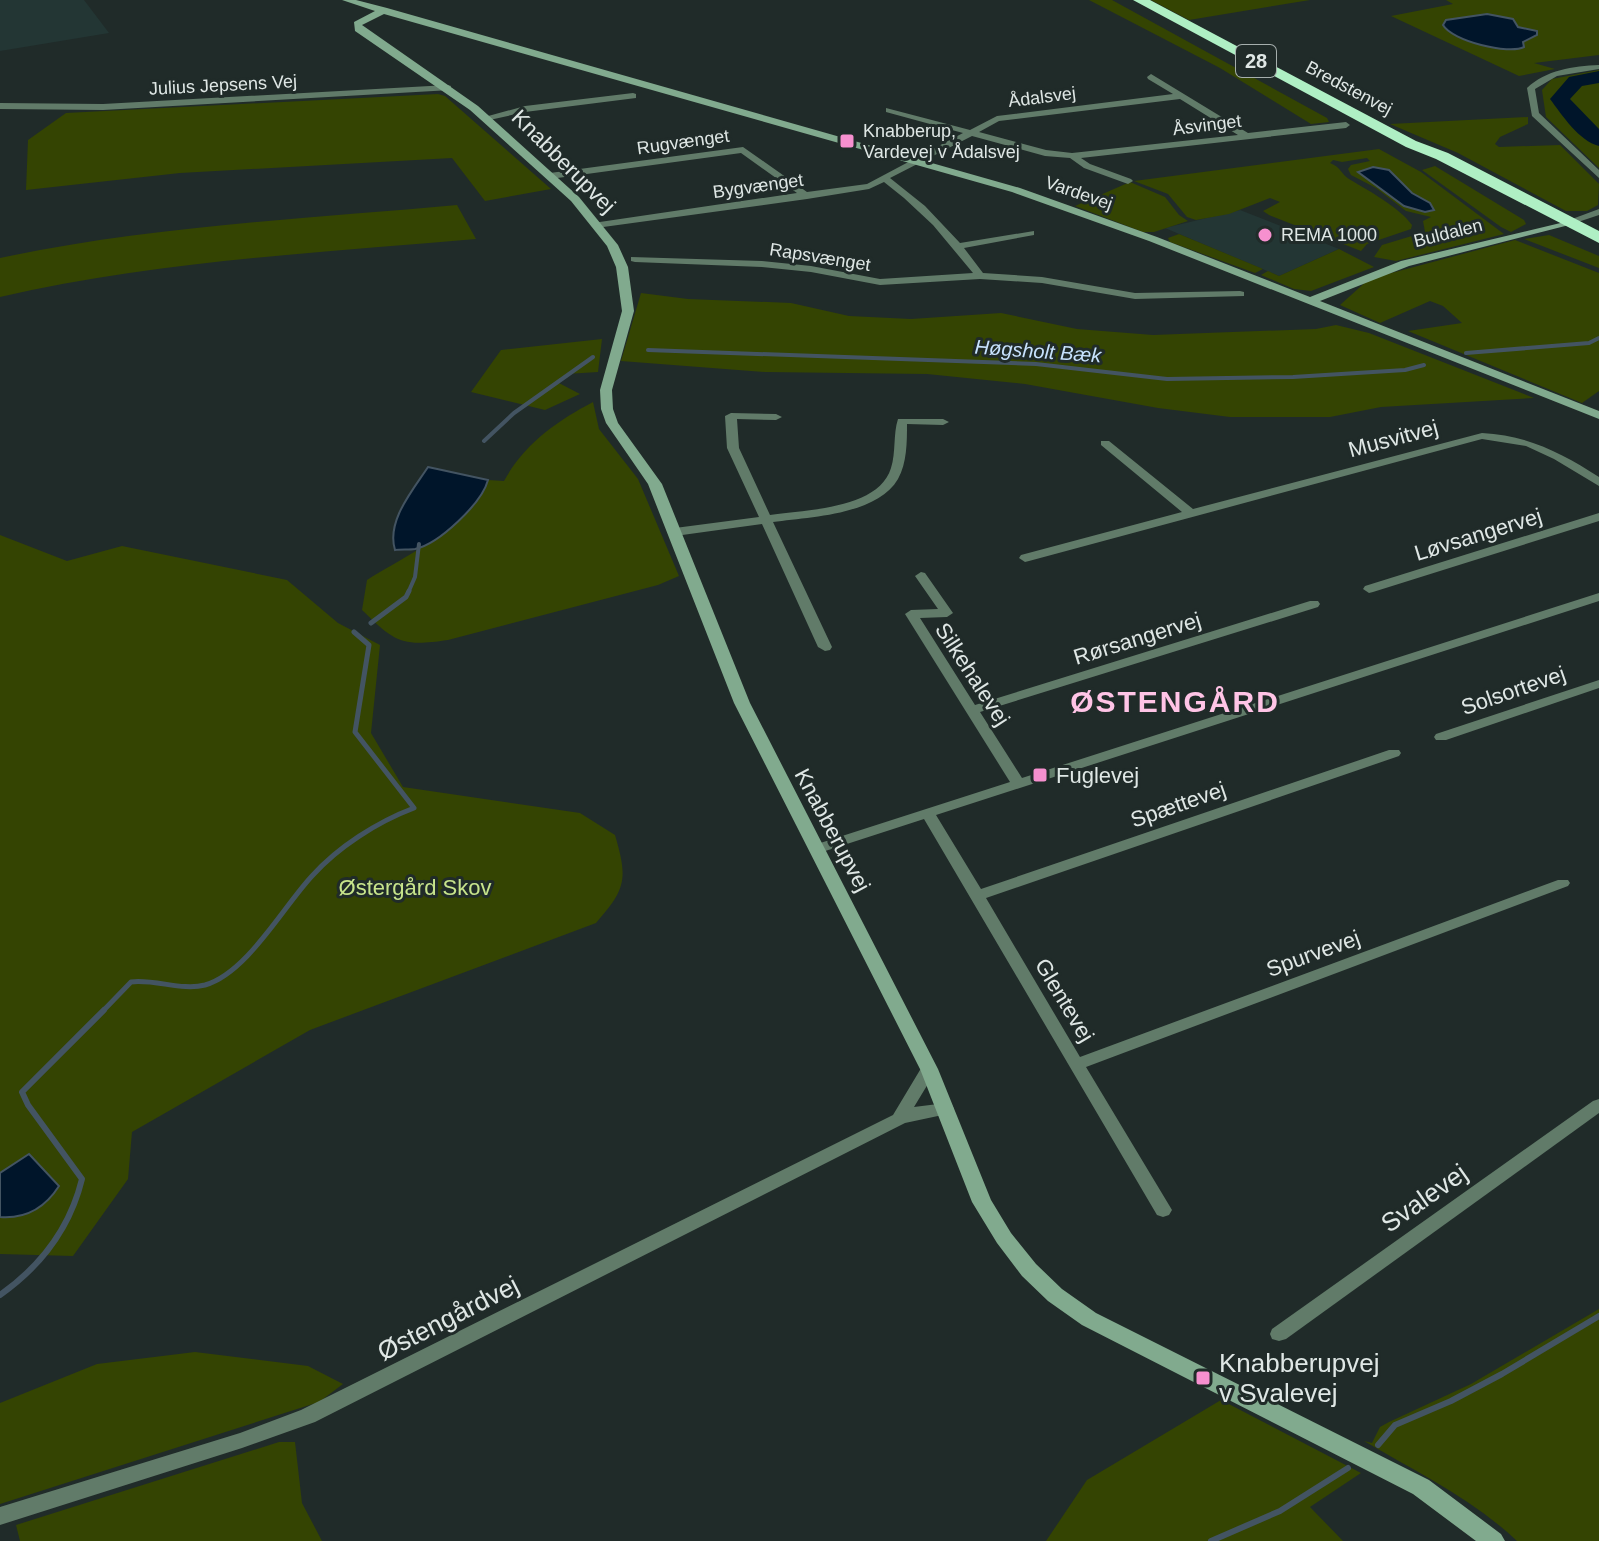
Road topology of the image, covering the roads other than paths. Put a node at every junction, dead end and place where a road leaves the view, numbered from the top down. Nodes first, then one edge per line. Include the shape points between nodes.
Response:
1 (346, 0) edge
2 (1140, 0) edge
3 (384, 10) junction
4 (1598, 67) edge
5 (1151, 77) dead end
6 (448, 88) junction
7 (633, 96) dead end
8 (1180, 96) junction
9 (0, 106) edge
10 (889, 110) dead end
11 (485, 118) junction
12 (1346, 125) dead end
13 (968, 132) junction
14 (1246, 136) junction
15 (1072, 156) junction
16 (918, 161) junction
17 (1599, 175) edge
18 (550, 176) junction
19 (885, 179) junction
20 (1128, 181) dead end
21 (807, 196) junction
22 (1599, 212) edge
23 (1563, 224) junction
24 (596, 225) junction
25 (1031, 233) dead end
26 (1015, 236) junction
27 (1599, 238) edge
28 (1025, 244) dead end
29 (956, 247) junction
30 (1599, 247) edge
31 (635, 259) dead end
32 (980, 276) junction
33 (1240, 294) dead end
34 (1310, 301) junction
35 (1599, 415) edge
36 (776, 417) dead end
37 (943, 422) dead end
38 (1105, 443) dead end
39 (1599, 482) edge
40 (1190, 513) junction
41 (1599, 517) edge
42 (765, 519) junction
43 (675, 532) junction
44 (1025, 558) dead end
45 (921, 576) dead end
46 (1369, 589) dead end
47 (1599, 597) edge
48 (1314, 604) dead end
49 (825, 647) dead end
50 (1599, 684) edge
51 (972, 710) junction
52 (1441, 737) dead end
53 (1394, 753) dead end
54 (1018, 783) junction
55 (928, 813) junction
56 (816, 849) junction
57 (1563, 883) dead end
58 (977, 896) junction
59 (1077, 1064) junction
60 (929, 1069) junction
61 (1599, 1105) edge
62 (946, 1109) junction
63 (899, 1119) junction
64 (1163, 1210) dead end
65 (1279, 1334) dead end
66 (0, 1516) edge
67 (1493, 1541) edge

1 - 3 street, Vardevej
2 - 23 highway, Bredstenvej / 28
3 - 6 street, Knabberupvej via 357,24 358,29
3 - 16 street, Vardevej
4 - 17 street via 1556,73 1531,88 1535,114
5 - 8 street
6 - 9 street, Julius Jepsens Vej via 103,107
6 - 11 street, Knabberupvej
7 - 11 street
8 - 13 street, Ådalsvej via 1010,116
8 - 14 street
10 - 13 street, Åsvinget
11 - 18 street, Knabberupvej
12 - 14 street, Åsvinget
13 - 15 street, Åsvinget
13 - 16 street, Ådalsvej
14 - 15 street, Åsvinget
15 - 20 street, Åsvinget
16 - 19 street, Bygvænget
16 - 34 street, Vardevej via 1105,220
18 - 21 street, Rugvænget via 743,150
18 - 24 street, Knabberupvej
19 - 21 street, Bygvænget
19 - 29 street
21 - 24 street, Bygvænget
22 - 23 street, Buldalen
23 - 27 highway, Bredstenvej / 28
23 - 30 highway, Bredstenvej / 28
23 - 34 street, Buldalen via 1390,266
24 - 43 street, Knabberupvej via 612,245 627,288 628,311 606,390 607,409 619,436 655,484
25 - 26 street
26 - 28 street
26 - 29 street
29 - 32 street
31 - 32 street, Rapsvænget via 811,269 880,282
32 - 33 street, Rapsvænget via 1042,280 1120,295
34 - 35 street, Vardevej
36 - 42 street via 731,416 733,448
37 - 42 street via 902,421 900,470 877,495 841,509
38 - 40 street
39 - 40 street, Musvitvej via 1540,446 1482,436
40 - 44 street, Musvitvej
41 - 46 street, Løvsangervej
42 - 43 street
42 - 49 street
43 - 56 street, Knabberupvej via 742,703
45 - 51 street, Silkehalevej via 947,613 911,614
47 - 54 street
48 - 51 street, Rørsangervej
50 - 52 street, Solsortevej
51 - 54 street, Silkehalevej
53 - 58 street, Spættevej
54 - 55 street
55 - 56 street
55 - 58 street, Glentevej
56 - 60 street, Knabberupvej
57 - 59 street, Spurvevej
58 - 59 street, Glentevej
59 - 64 street, Glentevej
60 - 62 street, Knabberupvej
60 - 63 street
61 - 65 street, Svalevej
62 - 63 street, Østengårdvej
62 - 67 street, Knabberupvej via 982,1202 1029,1270 1055,1295 1089,1319 1421,1487
63 - 66 street, Østengårdvej via 308,1416

